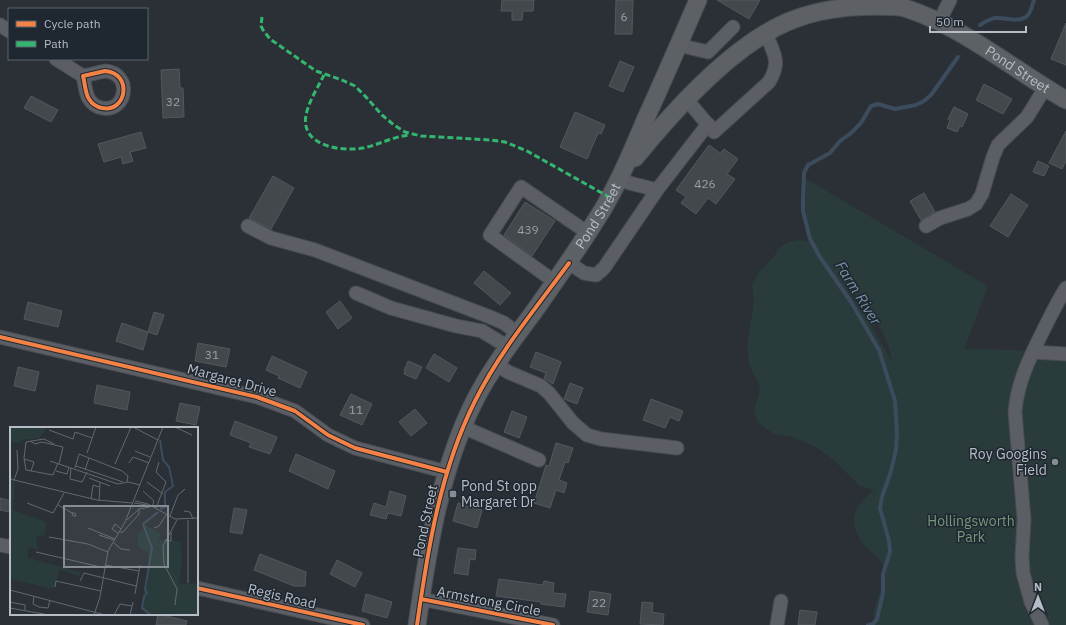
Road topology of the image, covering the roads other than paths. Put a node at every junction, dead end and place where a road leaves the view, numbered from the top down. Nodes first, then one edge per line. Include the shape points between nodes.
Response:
1 (698, 0) edge
2 (872, 0) edge
3 (950, 0) edge
4 (901, 2) edge
5 (939, 22) junction
6 (733, 27) dead end
7 (766, 33) junction
8 (678, 45) junction
9 (58, 60) edge
10 (83, 76) dead end
11 (1045, 88) junction
12 (687, 100) junction
13 (1066, 100) edge
14 (708, 124) junction
15 (618, 180) junction
16 (657, 190) junction
17 (248, 226) dead end
18 (926, 226) dead end
19 (588, 233) junction
20 (569, 263) junction
21 (555, 282) junction
22 (1066, 288) edge
23 (356, 292) dead end
24 (518, 334) junction
25 (0, 337) edge
26 (508, 347) junction
27 (1033, 352) junction
28 (1066, 354) edge
29 (496, 364) junction
30 (463, 427) junction
31 (676, 448) dead end
32 (539, 460) dead end
33 (447, 472) junction
34 (0, 545) edge
35 (10, 548) edge
36 (198, 588) edge
37 (421, 599) junction
38 (781, 601) dead end
39 (363, 625) edge
40 (417, 625) edge
41 (553, 625) edge
42 (777, 625) edge
43 (1042, 625) edge

1 - 8 main road, Pond Street
2 - 4 main road, Pond Street
3 - 5 street
4 - 5 main road, Pond Street
4 - 7 main road via 825,11 795,18
5 - 11 main road, Pond Street
6 - 8 street via 708,52
7 - 12 main road via 721,67
7 - 14 street via 775,54 776,64 769,82 714,132
8 - 15 main road, Pond Street
9 - 10 street
11 - 13 main road, Pond Street
11 - 18 street via 1022,122 998,146 982,194 976,204
12 - 14 street
12 - 15 main road
14 - 16 street
15 - 16 street
15 - 19 main road, Pond Street
16 - 20 street via 604,268 596,275 584,273
17 - 24 street via 271,238 315,250 490,317 504,323
19 - 20 main road, Pond Street
19 - 21 street via 521,186 490,236
20 - 21 main road, Pond Street
21 - 24 main road, Pond Street
22 - 27 street
23 - 26 street via 392,308 482,331
24 - 26 main road, Pond Street
25 - 33 street, Margaret Drive via 257,397 294,410 328,435 355,448
26 - 29 main road, Pond Street
27 - 28 street
27 - 43 street via 1017,395 1015,423 1024,514 1023,573
29 - 30 main road, Pond Street
29 - 31 street via 541,386 587,435
30 - 32 street
30 - 33 main road, Pond Street
33 - 37 main road, Pond Street via 434,522
34 - 35 street
36 - 39 street, Regis Road
37 - 40 main road, Pond Street
37 - 41 street, Armstrong Circle
38 - 42 street

